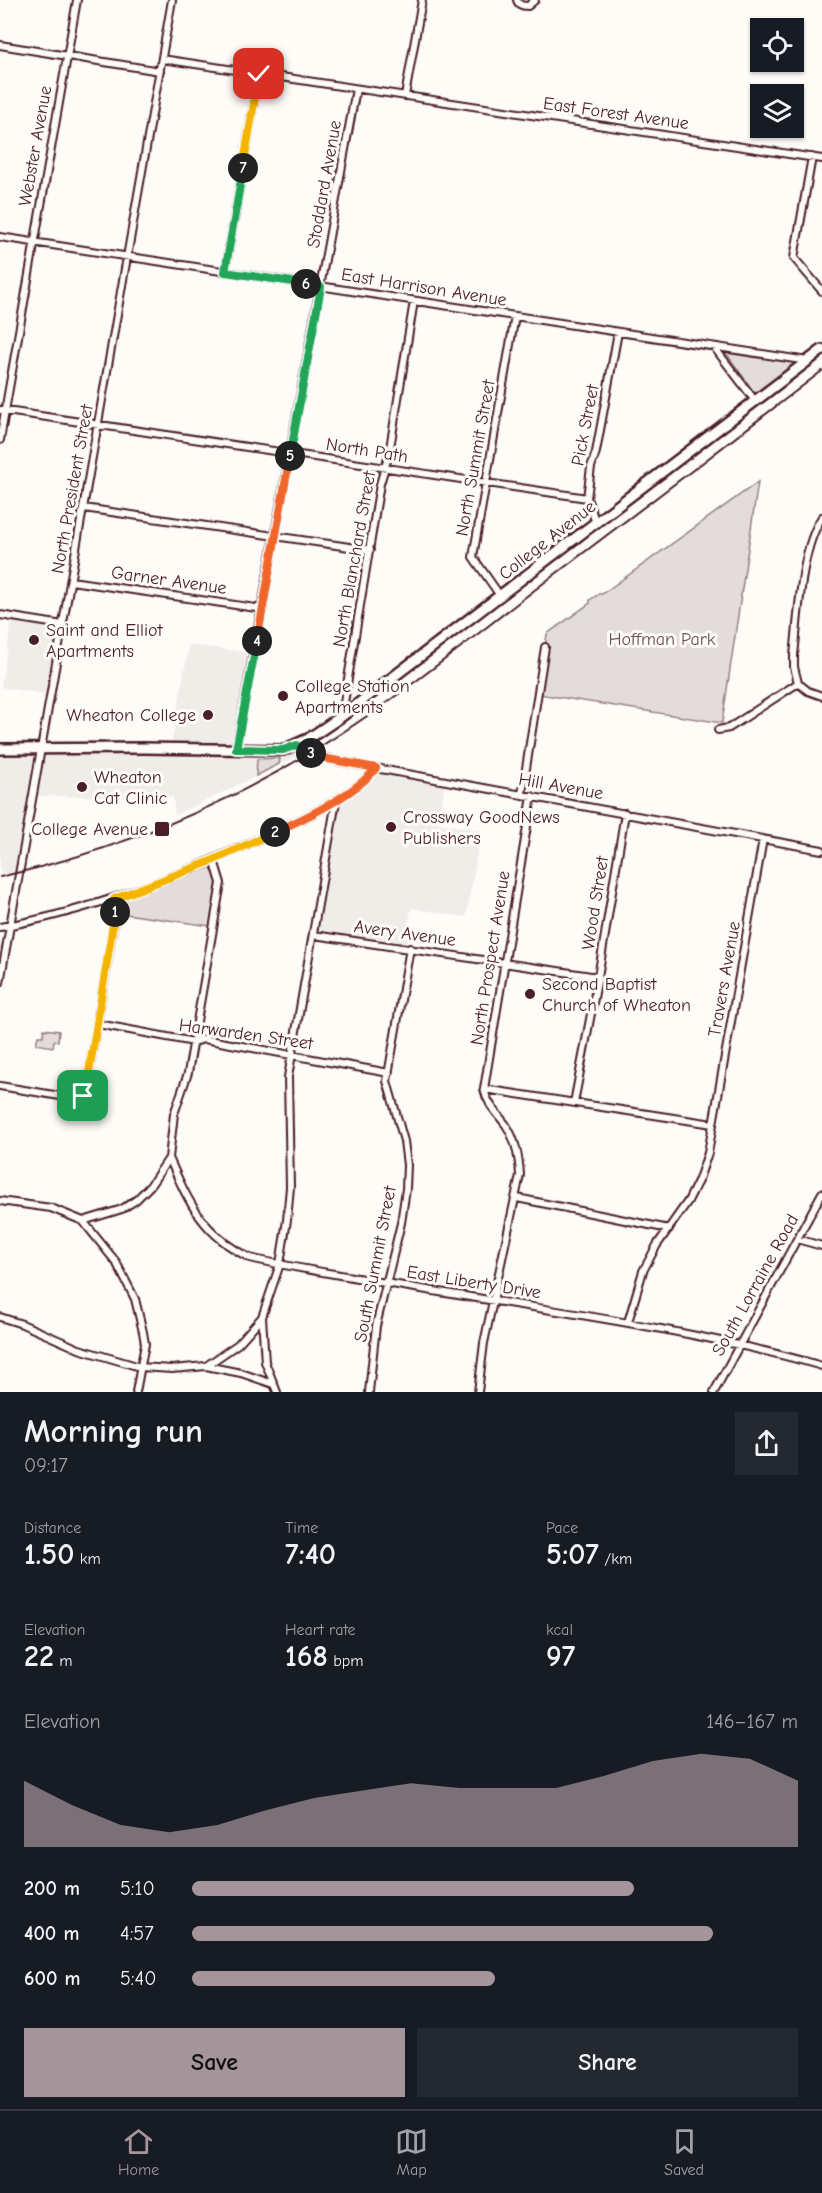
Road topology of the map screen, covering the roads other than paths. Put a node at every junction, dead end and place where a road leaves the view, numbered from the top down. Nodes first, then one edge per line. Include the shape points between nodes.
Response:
1 (77, 0) edge
2 (172, 0) edge
3 (422, 0) edge
4 (517, 0) edge
5 (535, 0) edge
6 (0, 45) edge
7 (67, 56) junction
8 (162, 59) junction
9 (160, 71) junction
10 (259, 74) junction
11 (356, 89) junction
12 (405, 96) junction
13 (812, 157) junction
14 (822, 159) edge
15 (0, 237) edge
16 (34, 242) junction
17 (127, 257) junction
18 (225, 272) junction
19 (321, 287) junction
20 (822, 291) edge
21 (414, 301) junction
22 (515, 316) junction
23 (618, 332) junction
24 (714, 347) junction
25 (822, 350) edge
26 (808, 361) junction
27 (756, 402) junction
28 (3, 411) edge
29 (98, 425) junction
30 (0, 440) edge
31 (290, 453) junction
32 (385, 468) junction
33 (486, 483) junction
34 (587, 498) junction
35 (84, 508) junction
36 (822, 517) edge
37 (596, 523) junction
38 (275, 535) junction
39 (370, 550) junction
40 (71, 581) junction
41 (501, 597) junction
42 (262, 609) junction
43 (0, 615) edge
44 (63, 625) junction
45 (545, 647) dead end
46 (798, 682) junction
47 (822, 696) edge
48 (342, 716) junction
49 (718, 729) dead end
50 (297, 745) junction
51 (0, 749) edge
52 (236, 749) junction
53 (40, 750) junction
54 (376, 768) junction
55 (522, 794) junction
56 (532, 796) junction
57 (336, 801) junction
58 (625, 813) junction
59 (764, 840) junction
60 (822, 850) edge
61 (214, 860) junction
62 (114, 899) junction
63 (10, 925) junction
64 (0, 927) edge
65 (314, 934) junction
66 (411, 948) junction
67 (503, 963) junction
68 (598, 977) junction
69 (0, 983) edge
70 (98, 1024) junction
71 (194, 1042) junction
72 (292, 1055) junction
73 (389, 1073) junction
74 (0, 1086) edge
75 (484, 1089) junction
76 (574, 1103) junction
77 (713, 1124) junction
78 (169, 1158) junction
79 (822, 1193) edge
80 (517, 1198) junction
81 (0, 1201) edge
82 (83, 1221) junction
83 (669, 1229) junction
84 (797, 1239) junction
85 (822, 1246) edge
86 (280, 1264) junction
87 (386, 1283) junction
88 (493, 1301) junction
89 (0, 1317) edge
90 (262, 1317) junction
91 (628, 1322) junction
92 (740, 1345) junction
93 (140, 1366) junction
94 (206, 1366) junction
95 (822, 1366) edge
96 (273, 1384) junction
97 (136, 1392) edge
98 (277, 1392) edge
99 (369, 1392) edge
100 (478, 1392) edge
101 (714, 1392) edge

1 - 7 street, Webster Avenue
2 - 8 street, North President Street
3 - 12 street
4 - 5 street via 524,6
6 - 7 street
7 - 9 street
7 - 16 street, Webster Avenue
8 - 9 street, North President Street
8 - 10 street
9 - 17 street, North President Street
10 - 11 street
10 - 18 street
11 - 12 street
11 - 19 street, Stoddard Avenue
12 - 13 street, East Forest Avenue
13 - 14 street, East Forest Avenue
13 - 20 street via 794,258
15 - 16 street, East Harrison Avenue
16 - 17 street, East Harrison Avenue
16 - 28 street, Webster Avenue
17 - 18 street, East Harrison Avenue
17 - 29 street, North President Street
18 - 19 street, East Harrison Avenue
19 - 21 street, East Harrison Avenue
19 - 31 street, Stoddard Avenue
21 - 22 street, East Harrison Avenue
21 - 32 street, North Blanchard Street
22 - 23 street, East Harrison Avenue
22 - 33 street, North Summit Street
23 - 24 street, East Harrison Avenue
23 - 34 street, Pick Street
24 - 26 street, East Harrison Avenue
24 - 27 street
25 - 26 street, College Avenue
26 - 27 street, College Avenue
27 - 37 street, College Avenue
28 - 29 street, North Path
28 - 30 street, Webster Avenue
29 - 31 street, North Path
29 - 35 street, North President Street
31 - 32 street, North Path
31 - 38 street, Stoddard Avenue
32 - 33 street, North Path
32 - 39 street, North Blanchard Street
33 - 34 street, North Path
33 - 41 street, North Summit Street via 473,556
34 - 37 street, Pick Street
35 - 38 street
35 - 40 street, North President Street
36 - 46 street via 807,556 794,655
37 - 41 street, College Avenue
38 - 39 street
38 - 42 street, Stoddard Avenue
39 - 48 street, North Blanchard Street
40 - 42 street, Garner Avenue
40 - 44 street, North President Street
41 - 48 street, College Avenue
42 - 52 street, Stoddard Avenue
43 - 44 street
44 - 53 street, North President Street
45 - 55 street
46 - 47 street
46 - 49 street via 729,728
48 - 50 street, College Avenue
50 - 52 street, College Avenue via 283,750
50 - 54 street, Hill Avenue via 319,756
51 - 53 street, College Avenue
52 - 53 street, College Avenue
53 - 63 street, North President Street
54 - 55 street, Hill Avenue
54 - 57 street
55 - 56 street, Hill Avenue
56 - 58 street, Hill Avenue
56 - 67 street, North Prospect Avenue
57 - 61 street
57 - 65 street
58 - 59 street, Hill Avenue
58 - 68 street, Wood Street
59 - 60 street, Hill Avenue
59 - 77 street, Travers Avenue
61 - 62 street
61 - 71 street via 221,883
62 - 63 street
62 - 70 street via 116,909
63 - 64 street
63 - 69 street, North President Street
65 - 66 street, Avery Avenue
65 - 72 street
66 - 67 street, Avery Avenue
66 - 73 street
67 - 68 street, Avery Avenue
67 - 75 street, North Prospect Avenue
68 - 76 street, Wood Street
70 - 71 street, Harwarden Street
70 - 74 street via 83,1096 78,1099
71 - 72 street, Harwarden Street via 204,1039
71 - 78 street via 174,1114
72 - 73 street, Harwarden Street
72 - 86 street via 288,1077 289,1203
73 - 87 street, South Summit Street via 387,1081 403,1135 407,1172 401,1223
75 - 76 street
75 - 80 street via 516,1149 520,1175
76 - 77 street
77 - 83 street, Travers Avenue via 699,1179
78 - 82 street via 136,1200 122,1209
78 - 86 street, East Liberty Drive via 185,1194 214,1235 250,1258
79 - 84 street, South Lorraine Road
80 - 83 street
80 - 88 street
81 - 82 street via 51,1208
82 - 93 street via 116,1262 135,1299 145,1344
83 - 91 street, Travers Avenue via 643,1271
84 - 85 street
84 - 92 street, South Lorraine Road
86 - 87 street, East Liberty Drive
86 - 90 street
87 - 88 street, East Liberty Drive
87 - 99 street, South Summit Street via 376,1326
88 - 91 street, East Liberty Drive
88 - 100 street
89 - 93 street via 79,1349
90 - 94 street via 238,1344
90 - 96 street via 265,1362
91 - 92 street, East Liberty Drive
92 - 95 street, East Liberty Drive
92 - 101 street, South Lorraine Road
93 - 94 street
93 - 97 street
94 - 96 street
96 - 98 street

